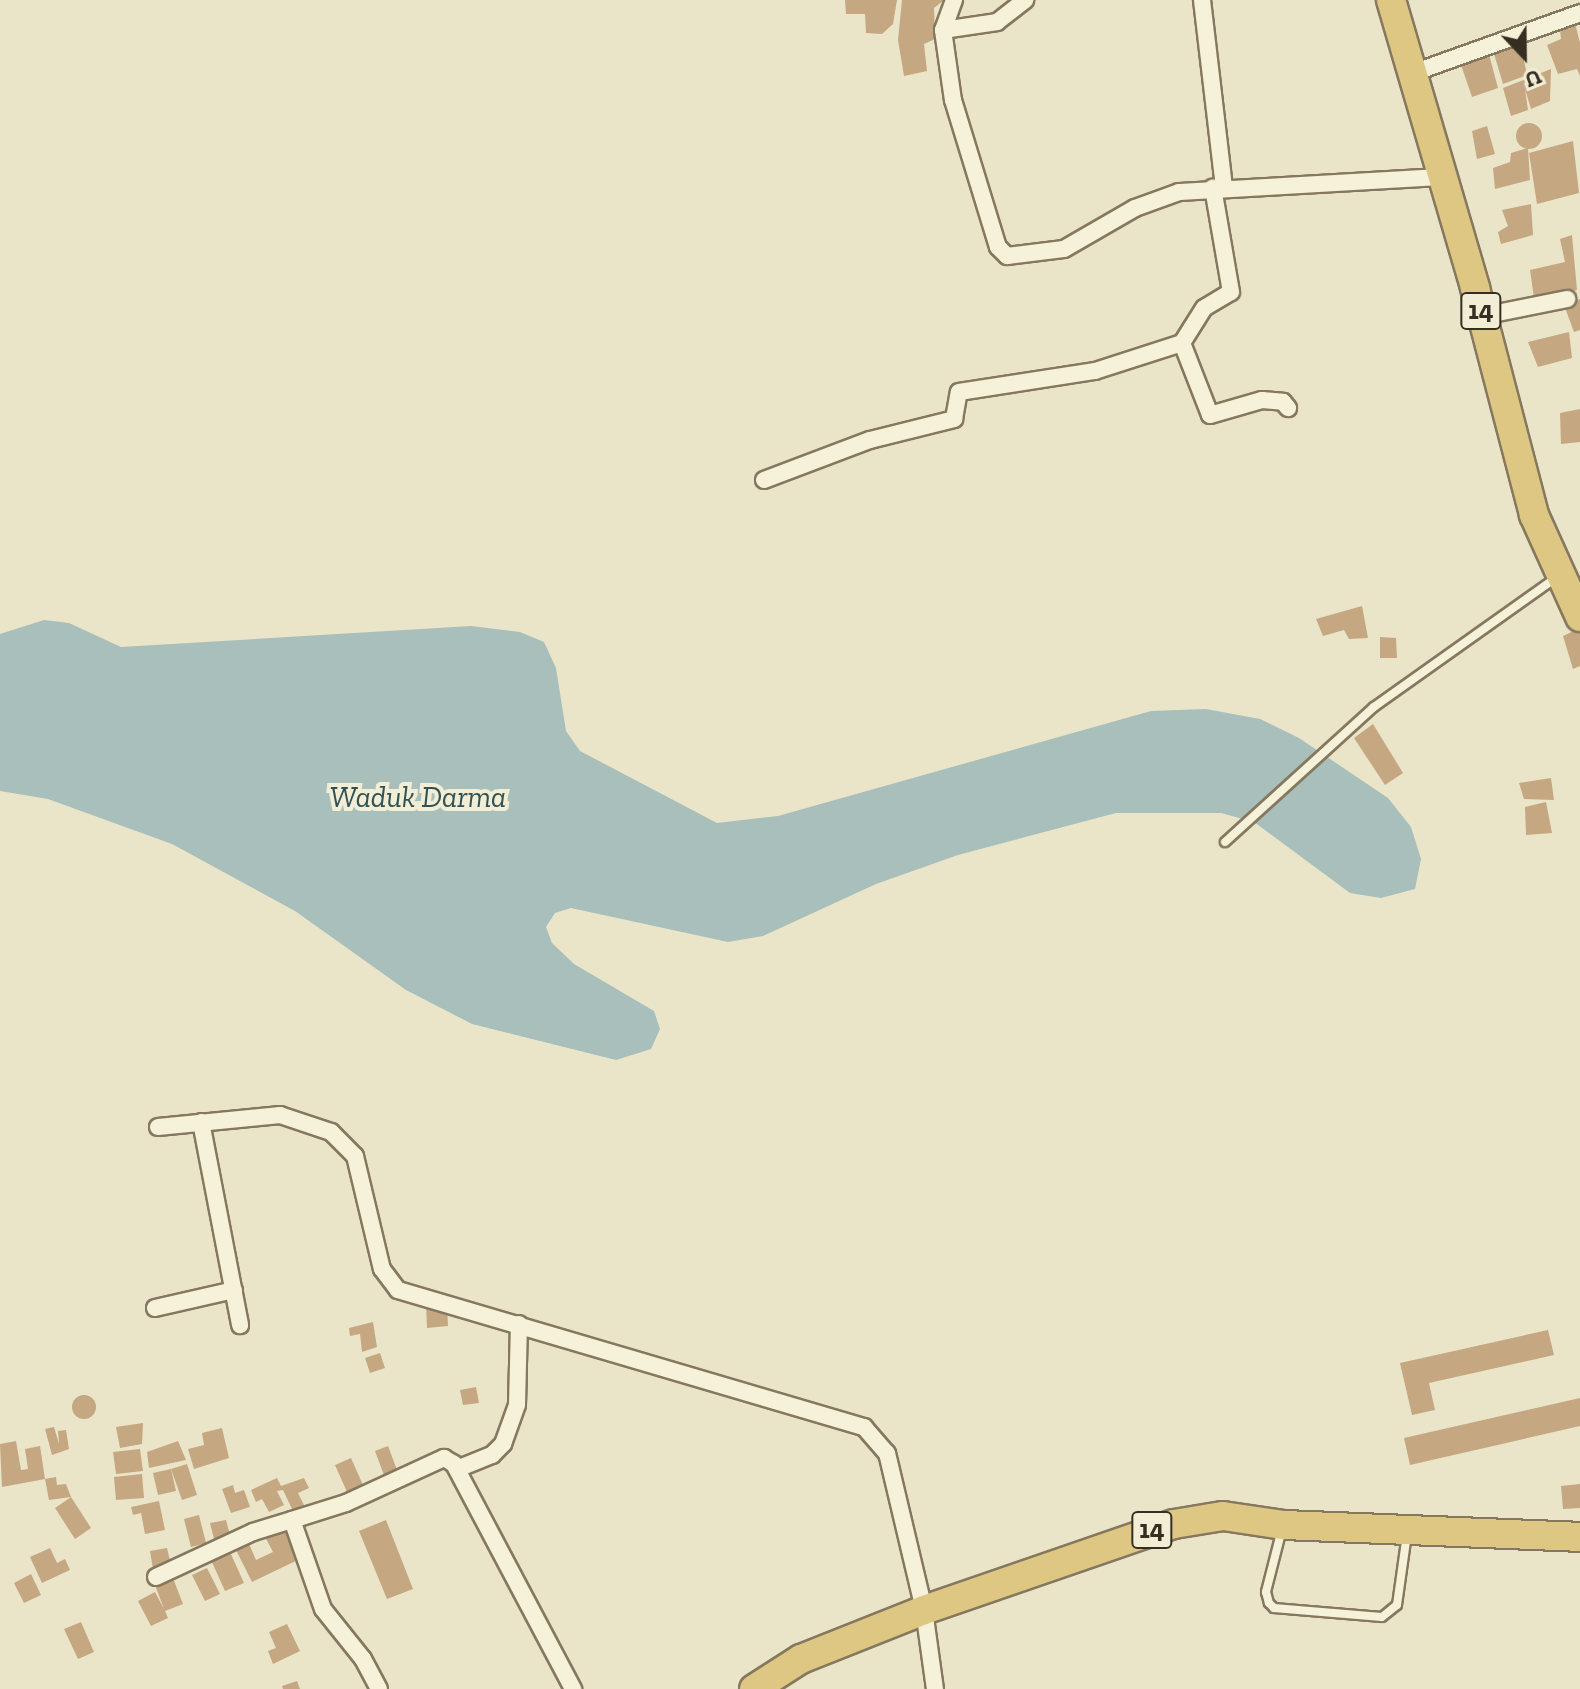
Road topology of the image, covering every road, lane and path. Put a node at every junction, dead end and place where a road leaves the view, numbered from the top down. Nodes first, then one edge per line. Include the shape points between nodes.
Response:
1 (954, 0) edge
2 (1025, 0) edge
3 (1202, 0) edge
4 (1391, 0) edge
5 (1580, 13) edge
6 (943, 30) junction
7 (1410, 74) junction
8 (1441, 177) junction
9 (1218, 188) junction
10 (1567, 299) dead end
11 (1482, 316) junction
12 (1182, 343) junction
13 (1288, 408) dead end
14 (764, 480) dead end
15 (1558, 577) junction
16 (1580, 617) edge
17 (1225, 842) dead end
18 (201, 1122) junction
19 (158, 1127) dead end
20 (234, 1290) junction
21 (155, 1308) dead end
22 (519, 1324) junction
23 (240, 1325) dead end
24 (457, 1469) junction
25 (292, 1520) junction
26 (1284, 1525) junction
27 (1407, 1530) junction
28 (1580, 1537) edge
29 (156, 1577) dead end
30 (924, 1610) junction
31 (787, 1678) edge
32 (379, 1689) edge
33 (573, 1689) edge
34 (754, 1689) edge
35 (935, 1689) edge

1 - 6 street
2 - 6 street via 997,22
3 - 9 street
4 - 7 highway, 14
5 - 7 street
6 - 9 street via 953,100 998,247 1007,256 1064,249 1135,208 1179,192
7 - 8 highway, 14
8 - 9 street
8 - 11 highway, 14
9 - 12 street via 1231,292 1204,308
10 - 11 street
11 - 15 highway, 14 via 1534,515
12 - 13 street via 1210,415 1262,400 1283,402
12 - 14 street via 1095,371 959,392 954,419 870,440
15 - 16 highway, 14
15 - 17 lane via 1416,675 1335,739
18 - 19 street
18 - 20 street
18 - 22 street via 280,1115 331,1132 345,1141 361,1171 389,1282 410,1295
20 - 21 street
20 - 23 street
22 - 24 street via 517,1405 503,1444 492,1455
22 - 30 street via 864,1427 887,1453
24 - 25 street via 444,1458 429,1462 346,1503
24 - 33 street
25 - 29 street via 253,1532
25 - 32 street via 323,1609 363,1659
26 - 27 highway, 14
26 - 27 lane via 1266,1592 1274,1608 1382,1617 1397,1605
26 - 30 highway, 14 via 1223,1516 1174,1524
27 - 28 highway, 14
30 - 31 highway, 14
30 - 35 street
31 - 34 highway, 14

